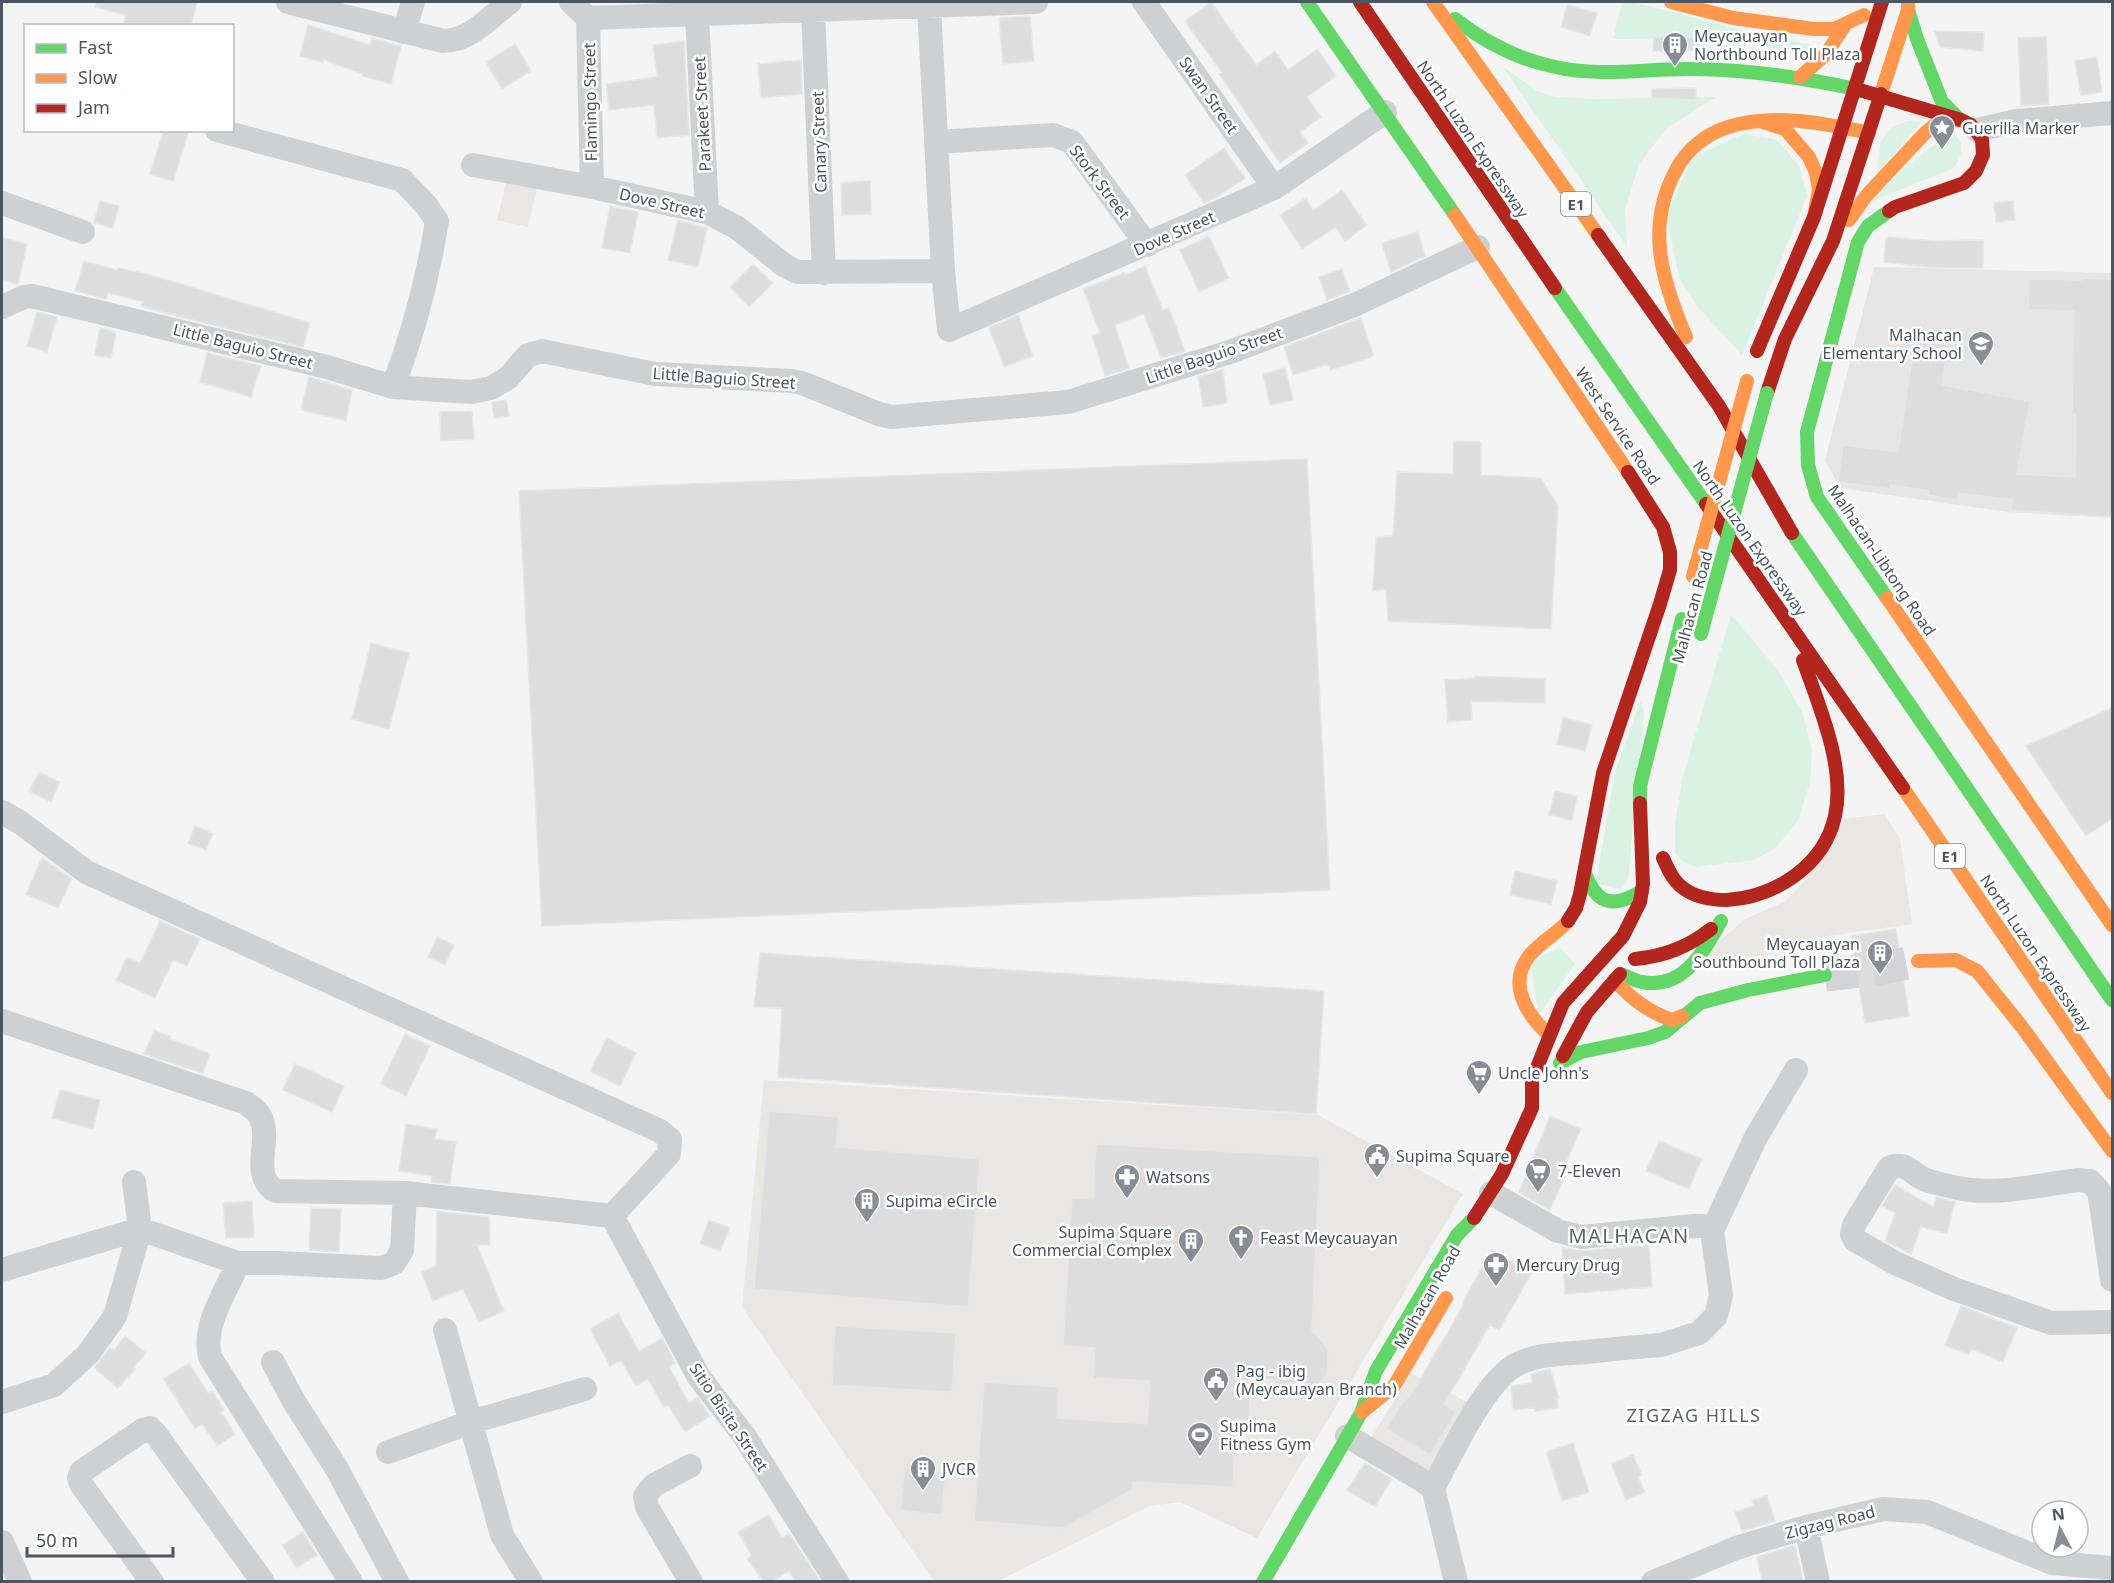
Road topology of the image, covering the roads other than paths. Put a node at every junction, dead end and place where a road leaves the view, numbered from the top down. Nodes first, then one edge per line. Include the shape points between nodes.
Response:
1 (288, 2) edge
2 (413, 2) edge
3 (510, 2) edge
4 (1036, 2) edge
5 (1144, 2) edge
6 (1307, 2) edge
7 (1360, 2) edge
8 (1435, 2) edge
9 (1671, 2) edge
10 (1882, 2) edge
11 (929, 6) junction
12 (1908, 6) edge
13 (579, 10) edge
14 (813, 10) junction
15 (698, 15) junction
16 (1845, 25) junction
17 (1801, 27) junction
18 (404, 32) junction
19 (1837, 59) junction
20 (1800, 77) junction
21 (1856, 89) junction
22 (1881, 95) junction
23 (1385, 112) junction
24 (2112, 113) edge
25 (1761, 121) junction
26 (1968, 125) junction
27 (1844, 126) junction
28 (224, 132) edge
29 (1869, 133) junction
30 (936, 142) junction
31 (473, 165) dead end
32 (592, 187) junction
33 (1274, 188) junction
34 (2, 203) edge
35 (707, 212) junction
36 (1814, 217) junction
37 (83, 232) dead end
38 (1833, 241) junction
39 (1147, 245) junction
40 (1478, 247) junction
41 (944, 271) junction
42 (824, 273) junction
43 (2, 307) edge
44 (393, 387) junction
45 (1719, 406) junction
46 (1691, 586) dead end
47 (1684, 614) dead end
48 (1788, 619) junction
49 (1700, 640) dead end
50 (2, 812) edge
51 (1585, 873) junction
52 (1642, 891) junction
53 (1665, 893) dead end
54 (1742, 899) junction
55 (1721, 921) junction
56 (2112, 925) edge
57 (1646, 942) dead end
58 (1597, 959) junction
59 (1635, 959) junction
60 (1918, 961) tunnel mouth
61 (1825, 975) tunnel mouth
62 (1617, 977) junction
63 (2112, 1000) edge
64 (1682, 1016) junction
65 (2, 1021) edge
66 (1549, 1035) junction
67 (1796, 1070) dead end
68 (2112, 1093) edge
69 (1544, 1095) dead end
70 (1532, 1108) junction
71 (2112, 1151) edge
72 (134, 1182) dead end
73 (405, 1193) junction
74 (1491, 1193) junction
75 (1478, 1214) junction
76 (612, 1216) junction
77 (140, 1229) junction
78 (1712, 1231) junction
79 (1475, 1236) dead end
80 (238, 1263) junction
81 (2, 1270) edge
82 (2112, 1280) edge
83 (1452, 1286) dead end
84 (2112, 1322) edge
85 (445, 1330) dead end
86 (273, 1362) dead end
87 (585, 1389) dead end
88 (2, 1402) edge
89 (1361, 1413) junction
90 (471, 1422) junction
91 (1347, 1436) junction
92 (388, 1452) dead end
93 (690, 1466) dead end
94 (1433, 1488) junction
95 (1806, 1527) junction
96 (2, 1542) edge
97 (2112, 1568) edge
98 (20, 1581) edge
99 (152, 1581) edge
100 (263, 1581) edge
101 (351, 1581) edge
102 (397, 1581) edge
103 (531, 1581) edge
104 (691, 1581) edge
105 (837, 1581) edge
106 (1263, 1581) edge
107 (1456, 1581) edge
108 (1653, 1581) edge
109 (1818, 1581) edge

1 - 18 street
2 - 18 street
3 - 18 street via 465,38 443,42
4 - 11 street
5 - 33 street, Swan Street
6 - 23 main road, West Service Road
7 - 48 main road, North Luzon Expressway / E1 via 1576,319
8 - 20 main road via 1496,46 1542,65 1585,72 1707,69
8 - 45 main road, E1
9 - 17 main road via 1734,18
10 - 16 main road
10 - 21 main road, Malhacan Road
11 - 14 street
11 - 30 street
12 - 22 main road, Malhacan Road
12 - 26 main road via 1942,102
13 - 15 street
13 - 32 street, Flamingo Street
14 - 15 street
14 - 42 street, Canary Street
15 - 35 street, Parakeet Street
16 - 17 main road via 1824,30
16 - 19 main road
17 - 19 main road via 1821,39
19 - 20 main road via 1819,62
19 - 21 main road
20 - 21 main road
21 - 22 main road
21 - 27 main road, Malhacan Road
22 - 26 main road
22 - 29 main road, Malhacan Road
23 - 33 street, Dove Street
23 - 40 main road, West Service Road
24 - 26 street
25 - 27 main road
25 - 36 main road via 1785,129 1809,157 1819,189
25 - 45 main road via 1726,128 1697,144 1674,171 1659,218 1661,260 1675,312
26 - 38 main road via 1938,123 1924,134 1866,196
26 - 56 main road, Malhacan-Libtong Road via 1983,143 1983,158 1972,177 1943,192 1895,207 1868,226 1858,242 1807,432 1804,452 1808,475 1817,497
27 - 29 main road
27 - 36 main road, Malhacan Road
28 - 44 street via 402,180 437,221 415,327
29 - 38 main road, Malhacan Road
30 - 39 street, Stork Street via 1053,135 1072,142
30 - 41 street
31 - 32 street, Dove Street
32 - 35 street, Dove Street
33 - 39 street, Dove Street
34 - 37 street
35 - 42 street, Dove Street via 736,227 797,272
36 - 46 main road, Malhacan Road, bridge via 1750,371
38 - 49 main road, Malhacan Road, bridge via 1785,339
39 - 41 street, Dove Street via 949,330
40 - 44 street, Little Baguio Street via 1353,306 1230,352 1068,402 891,417 792,381 655,374 542,351 528,355 508,378 491,388 471,392
40 - 51 main road, West Service Road via 1654,511 1670,544 1668,579 1610,750
41 - 42 street, Dove Street
43 - 44 street, Little Baguio Street via 32,296 327,367
45 - 63 main road, E1 via 1783,520
47 - 52 main road, Malhacan Road via 1640,786
48 - 54 main road via 1828,739 1835,775 1835,812 1823,845 1803,870 1779,887
48 - 68 main road, North Luzon Expressway / E1
50 - 76 street via 86,872 660,1131 670,1139 669,1154
51 - 52 main road via 1592,893 1605,901 1623,901
51 - 66 main road, West Service Road via 1569,929 1547,939 1528,958 1520,979 1528,1012
52 - 58 main road, Malhacan Road via 1634,920 1623,936
53 - 54 main road via 1663,853 1672,878 1688,891 1713,899
54 - 55 main road
55 - 59 main road via 1683,949
55 - 62 main road via 1700,957 1678,978 1644,982
57 - 59 main road
58 - 59 main road
58 - 62 main road
58 - 66 main road, Malhacan Road via 1563,1004
59 - 62 main road
60 - 71 main road via 1956,960 1977,971
61 - 64 main road via 1739,992 1700,1004
62 - 64 main road via 1635,1003 1644,1009 1672,1020
62 - 64 main road via 1578,1024 1558,1068 1590,1050 1665,1032
65 - 73 street via 246,1103 259,1113 264,1125 262,1174 265,1185 275,1191
66 - 70 main road, Malhacan Road via 1532,1080
67 - 78 street via 1756,1137
69 - 70 main road, Malhacan Road
70 - 74 main road, Malhacan Road
72 - 77 street
73 - 76 street
73 - 80 street via 402,1250 394,1263 381,1268
74 - 75 main road, Malhacan Road
74 - 78 street via 1558,1231 1581,1237 1695,1226
75 - 79 main road, Malhacan Road
75 - 89 main road, Malhacan Road via 1457,1235 1376,1371
76 - 105 street, Sitio Bisita Street via 699,1377 745,1437
77 - 80 street
77 - 81 street
77 - 88 street via 115,1316 88,1354 54,1385
78 - 94 street via 1721,1295 1716,1316 1699,1333 1660,1345 1547,1355 1514,1366 1478,1406
80 - 101 street via 209,1328 210,1357
82 - 84 street via 2098,1191 2090,1180 1988,1191 1923,1179 1905,1166 1896,1165 1889,1168 1852,1234 1855,1240 1904,1268 2051,1323
83 - 89 main road, Malhacan Road via 1394,1386
85 - 90 street
86 - 102 street
87 - 90 street
89 - 91 main road, Malhacan Road
90 - 92 street
90 - 103 street via 502,1535
91 - 94 street
91 - 106 main road, Malhacan Road
93 - 104 street via 654,1485 645,1496 647,1507
94 - 107 street
95 - 97 street, Zigzag Road via 1883,1509 1927,1512 2052,1563
95 - 108 street, Zigzag Road via 1736,1548
95 - 109 street
96 - 98 street
99 - 100 street via 79,1478 81,1472 150,1428

